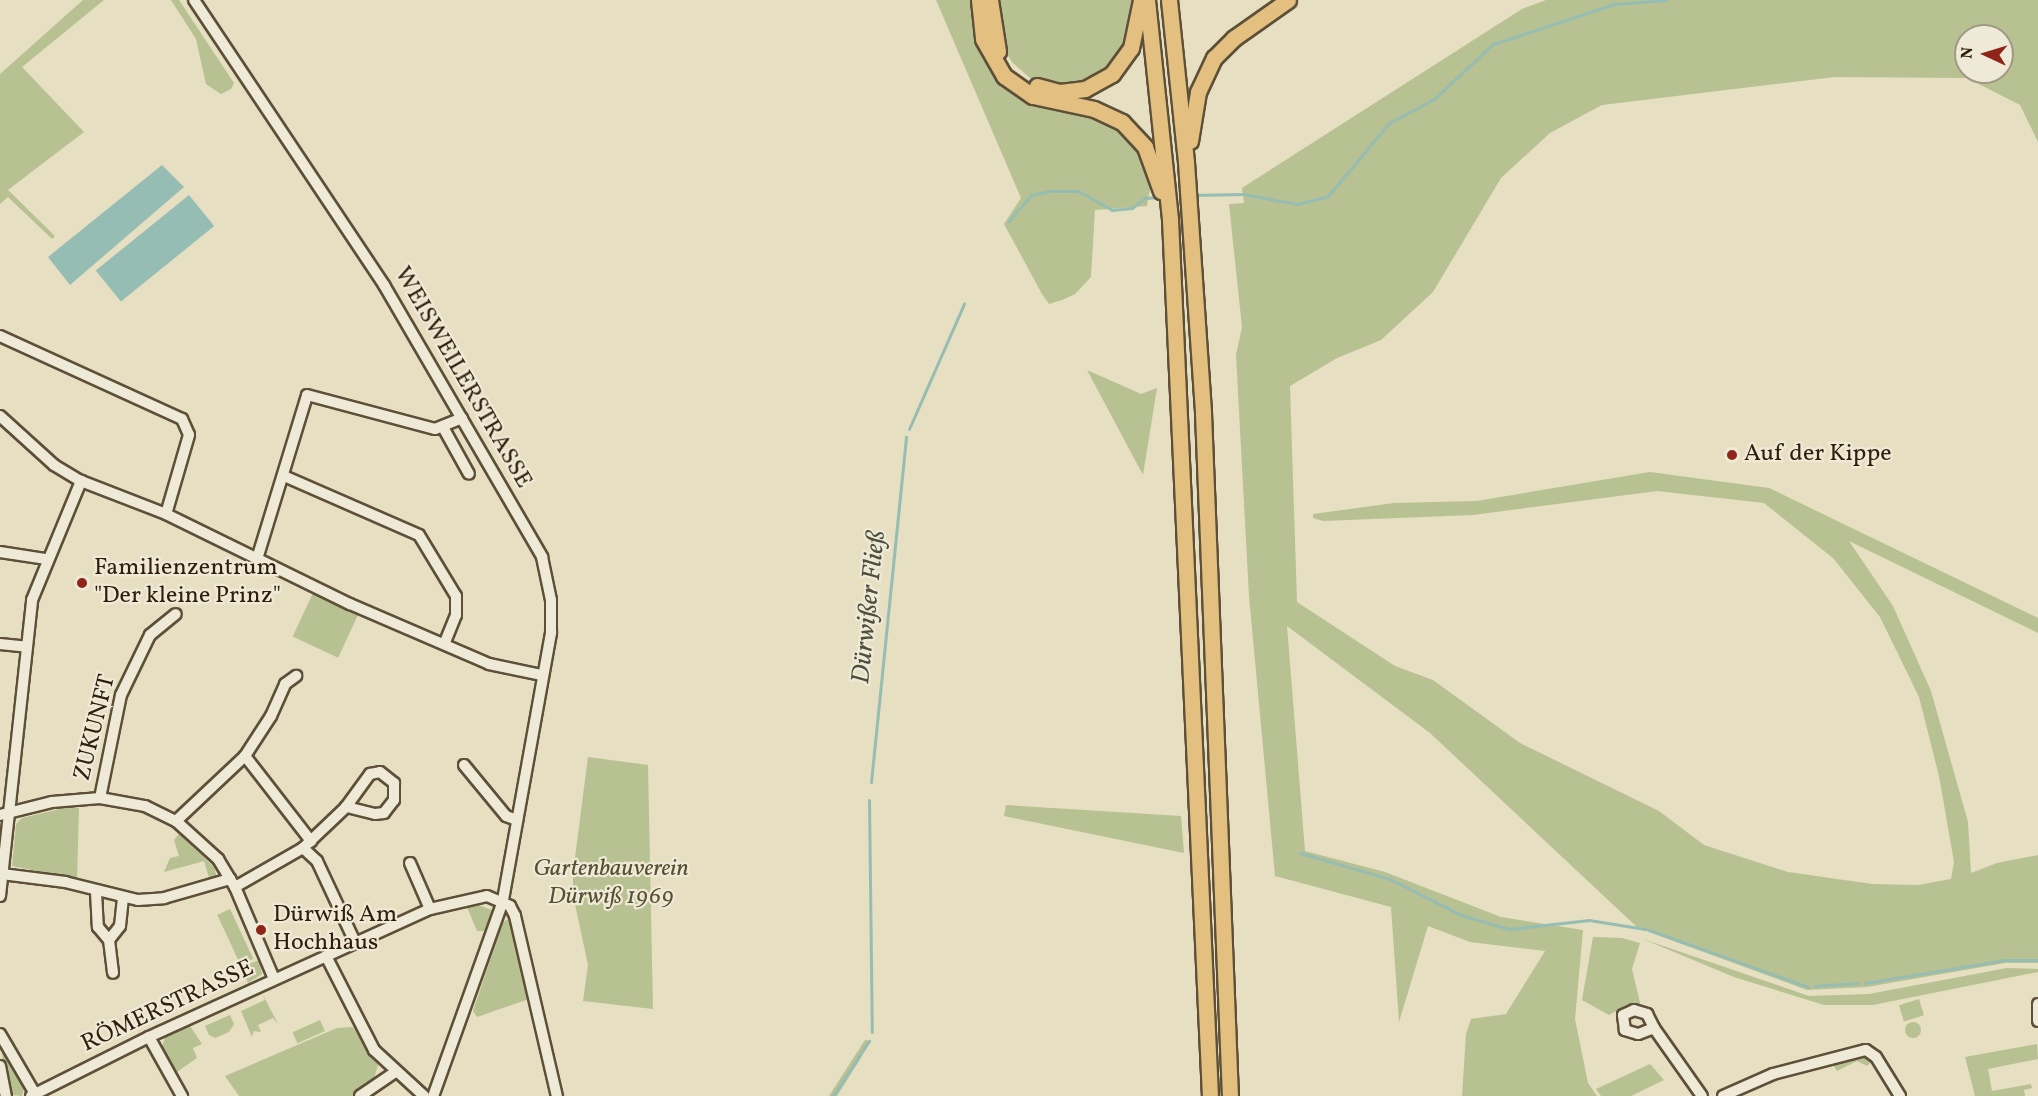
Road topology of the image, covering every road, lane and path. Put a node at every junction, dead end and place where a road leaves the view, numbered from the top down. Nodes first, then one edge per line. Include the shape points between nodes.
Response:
1 (194, 0) edge
2 (979, 0) edge
3 (990, 0) edge
4 (1141, 0) edge
5 (1148, 0) edge
6 (1169, 0) edge
7 (1288, 0) edge
8 (1186, 162) junction
9 (1162, 180) junction
10 (0, 336) edge
11 (0, 416) edge
12 (462, 418) junction
13 (444, 429) junction
14 (469, 474) dead end
15 (284, 476) junction
16 (81, 481) junction
17 (166, 514) junction
18 (0, 552) edge
19 (46, 559) junction
20 (257, 559) junction
21 (176, 614) dead end
22 (0, 644) edge
23 (444, 644) junction
24 (27, 647) junction
25 (541, 675) junction
26 (296, 676) dead end
27 (245, 756) junction
28 (464, 765) dead end
29 (100, 798) junction
30 (346, 807) junction
31 (4, 814) edge
32 (517, 820) junction
33 (176, 821) junction
34 (307, 844) junction
35 (410, 863) dead end
36 (2, 874) junction
37 (232, 883) junction
38 (96, 892) junction
39 (0, 896) edge
40 (123, 898) junction
41 (503, 901) junction
42 (430, 909) junction
43 (109, 939) junction
44 (355, 942) junction
45 (326, 956) junction
46 (113, 973) dead end
47 (274, 980) junction
48 (2038, 1004) edge
49 (2038, 1021) edge
50 (1654, 1028) dead end
51 (0, 1035) edge
52 (149, 1037) junction
53 (0, 1066) edge
54 (395, 1072) junction
55 (33, 1095) edge
56 (6, 1096) edge
57 (182, 1096) edge
58 (360, 1096) edge
59 (424, 1096) edge
60 (433, 1096) edge
61 (557, 1096) edge
62 (1210, 1096) edge
63 (1230, 1096) edge
64 (1702, 1096) edge
65 (1723, 1096) edge
66 (1900, 1096) edge

1 - 12 street, WEISWEILERSTRASSE via 379,277
2 - 9 highway via 986,47 1008,80 1033,96 1094,109 1122,122 1145,147
3 - 4 highway via 997,49 1010,68 1027,82 1060,92 1096,85 1119,67 1135,37
5 - 9 highway
6 - 8 highway
7 - 8 highway via 1234,38 1209,66 1198,92
8 - 63 highway via 1203,412
9 - 62 highway via 1170,219
10 - 17 street via 182,419 189,435
11 - 16 street via 54,465
12 - 13 street
12 - 25 street, WEISWEILERSTRASSE via 542,557 551,600 551,633
13 - 14 street
13 - 15 street via 307,395
15 - 20 street
15 - 23 street via 419,535 456,596 456,615
16 - 17 street
16 - 19 street
17 - 20 street
18 - 19 street
19 - 24 street via 32,600
20 - 23 street
21 - 29 street, ZUKUNFT via 150,635 121,695
22 - 24 street
23 - 25 street via 489,664
24 - 31 street
25 - 32 street, WEISWEILERSTRASSE
26 - 27 street via 285,684 259,739
27 - 33 street
27 - 34 street
28 - 32 street via 506,816
29 - 31 street via 69,799
29 - 33 street via 145,806
30 - 30 street via 370,774 380,772 394,783 394,800 384,813
30 - 34 street
31 - 36 street
32 - 41 street, WEISWEILERSTRASSE
33 - 37 street via 218,859
34 - 37 street
34 - 44 street
35 - 42 street
36 - 38 street via 65,882
36 - 39 street
37 - 40 street via 164,898
37 - 47 street
38 - 40 street
38 - 43 street via 98,927
40 - 43 street via 120,926
41 - 42 street, RÖMERSTRASSE via 487,896
41 - 60 street, WEISWEILERSTRASSE
41 - 61 street via 515,916
42 - 44 street, RÖMERSTRASSE
43 - 46 street
44 - 45 street, RÖMERSTRASSE
45 - 47 street, RÖMERSTRASSE
45 - 54 street via 357,1023 374,1050
47 - 52 street, RÖMERSTRASSE
48 - 49 street
50 - 64 street
51 - 55 street
52 - 55 street, RÖMERSTRASSE
52 - 57 street
53 - 56 street
54 - 58 street
54 - 59 street
65 - 66 street via 1773,1074 1856,1051 1870,1051

